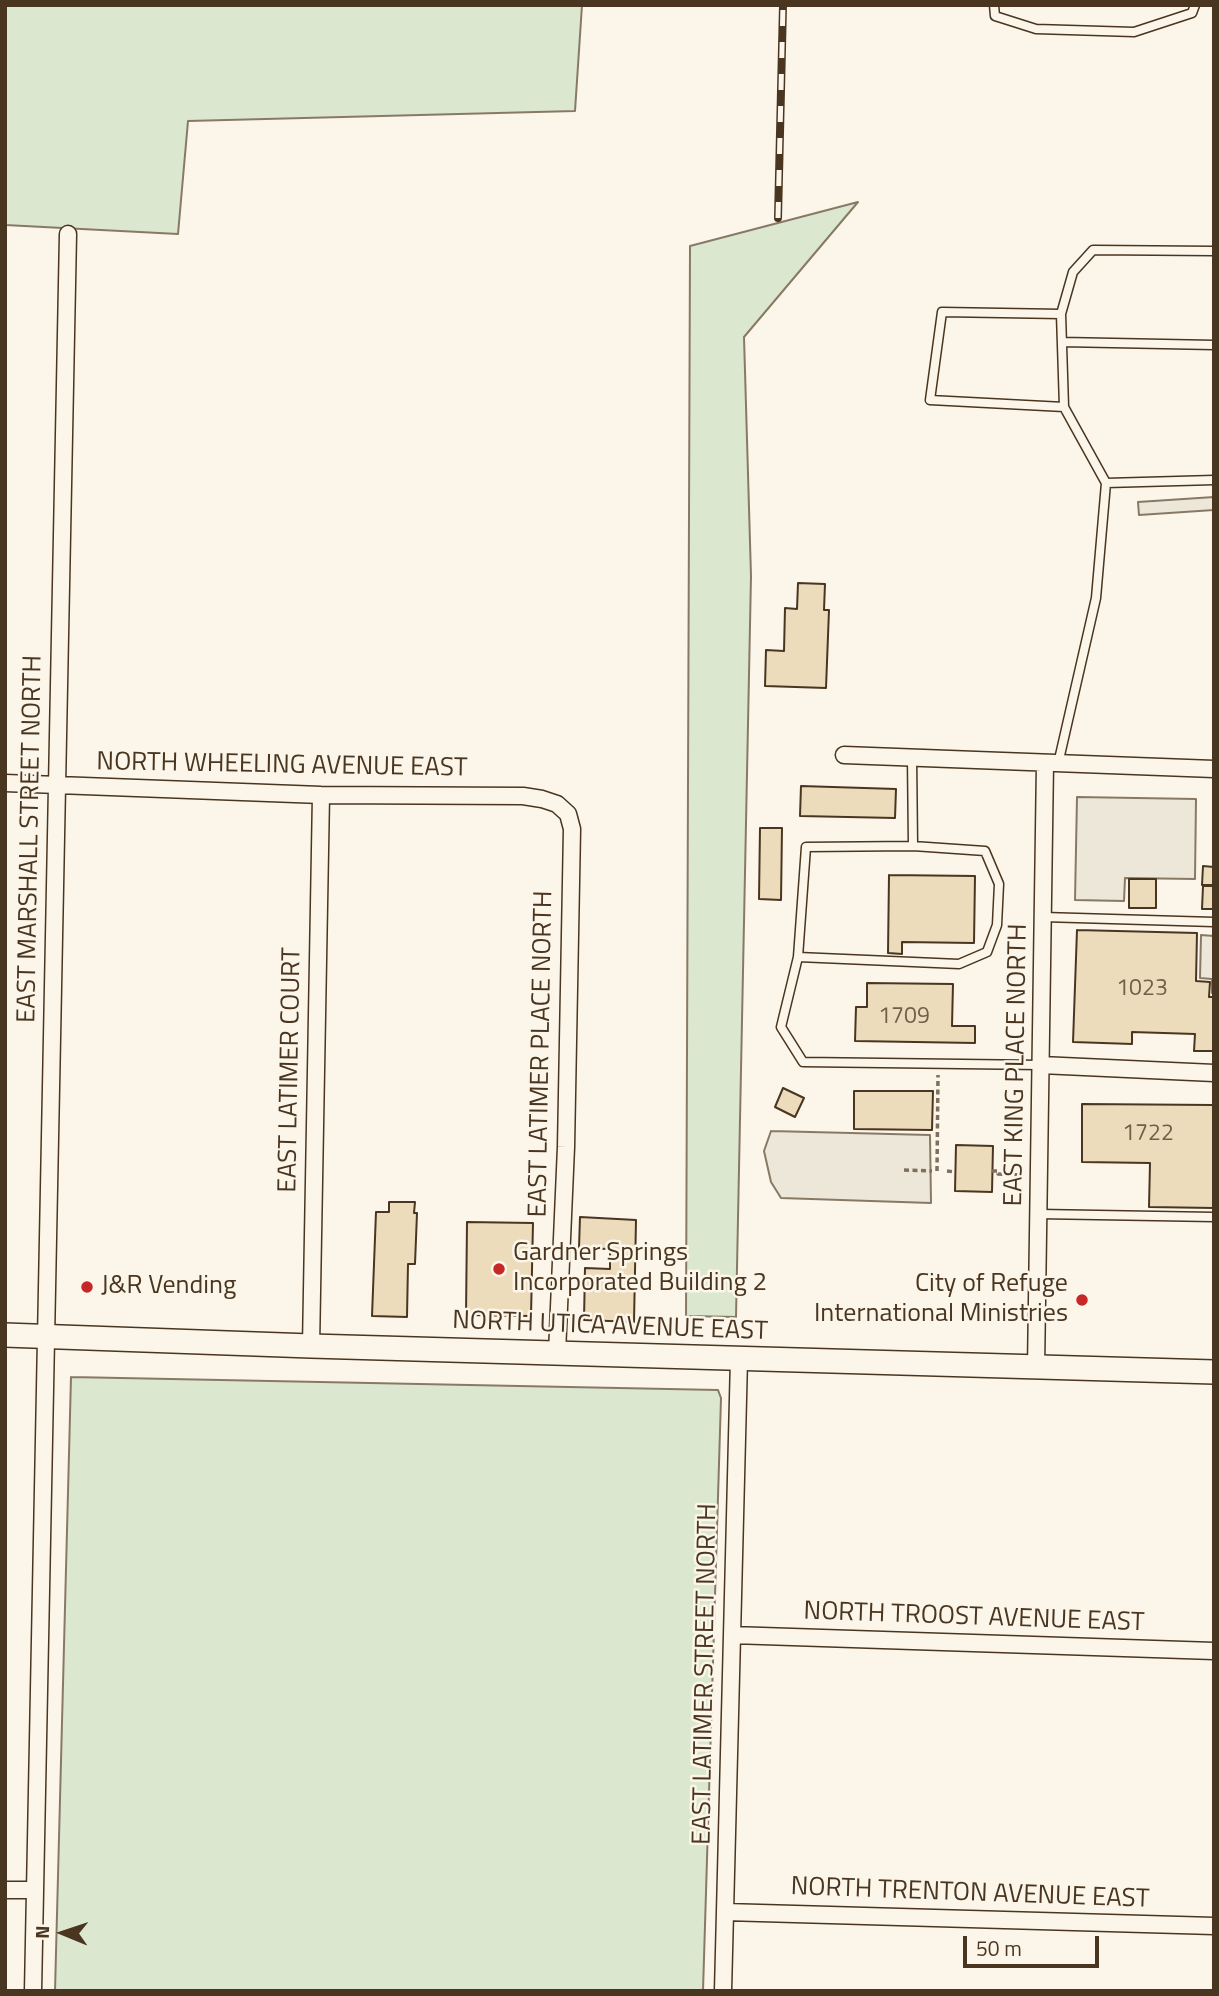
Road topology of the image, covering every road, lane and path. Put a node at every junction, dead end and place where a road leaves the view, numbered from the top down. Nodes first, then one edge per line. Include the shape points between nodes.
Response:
1 (994, 5) edge
2 (1195, 5) edge
3 (68, 234) dead end
4 (1214, 251) edge
5 (1061, 314) junction
6 (1062, 342) junction
7 (1214, 345) edge
8 (1064, 407) junction
9 (1214, 480) edge
10 (1106, 483) junction
11 (844, 755) dead end
12 (912, 757) junction
13 (1052, 764) junction
14 (1214, 769) edge
15 (5, 783) edge
16 (56, 784) junction
17 (321, 795) junction
18 (557, 804) joint
19 (913, 846) junction
20 (1043, 917) junction
21 (1214, 922) edge
22 (797, 957) junction
23 (938, 1064) junction
24 (1041, 1065) junction
25 (1214, 1073) edge
26 (904, 1170) dead end
27 (947, 1171) dead end
28 (992, 1171) dead end
29 (955, 1172) dead end
30 (1025, 1175) dead end
31 (1039, 1214) junction
32 (1214, 1217) edge
33 (5, 1335) edge
34 (45, 1336) junction
35 (311, 1346) junction
36 (557, 1353) junction
37 (739, 1359) junction
38 (1036, 1368) junction
39 (1214, 1372) edge
40 (732, 1635) junction
41 (1214, 1651) edge
42 (5, 1889) edge
43 (34, 1890) junction
44 (725, 1912) junction
45 (1214, 1926) edge
46 (33, 1991) edge
47 (723, 1991) edge

1 - 2 lane via 995,16 1036,29 1135,32 1192,13
3 - 16 street, EAST MARSHALL STREET NORTH
4 - 5 lane via 1093,250 1073,272
5 - 6 lane
5 - 8 lane via 942,312 930,400
6 - 7 lane
6 - 8 lane
8 - 10 lane
9 - 10 lane
10 - 13 lane via 1096,598
11 - 12 street
12 - 13 street
12 - 19 lane
13 - 14 street
13 - 20 street, EAST KING PLACE NORTH
15 - 16 street, NORTH WHEELING AVENUE EAST
16 - 17 street, NORTH WHEELING AVENUE EAST
16 - 34 street, EAST MARSHALL STREET NORTH
17 - 18 street, NORTH WHEELING AVENUE EAST via 523,796
17 - 35 street, EAST LATIMER COURT
18 - 36 street, EAST LATIMER PLACE NORTH via 568,814 572,829
19 - 22 lane via 806,847
19 - 22 lane via 985,851 999,884 997,925 987,952 959,964
20 - 21 lane
20 - 24 street, EAST KING PLACE NORTH
22 - 23 lane via 781,1027 803,1062
23 - 24 lane
23 - 26 path via 934,1171
24 - 25 street
24 - 31 street, EAST KING PLACE NORTH
27 - 29 path
28 - 30 path
31 - 32 lane
31 - 38 street, EAST KING PLACE NORTH
33 - 34 main road, NORTH UTICA AVENUE EAST
34 - 35 main road, NORTH UTICA AVENUE EAST
34 - 43 street, EAST MARSHALL STREET NORTH
35 - 36 main road, NORTH UTICA AVENUE EAST
36 - 37 main road, NORTH UTICA AVENUE EAST
37 - 38 main road, NORTH UTICA AVENUE EAST
37 - 40 street, EAST LATIMER STREET NORTH
38 - 39 main road, NORTH UTICA AVENUE EAST
40 - 41 street, NORTH TROOST AVENUE EAST
40 - 44 street, EAST LATIMER STREET NORTH
42 - 43 street
43 - 46 street, EAST MARSHALL STREET NORTH
44 - 45 street, NORTH TRENTON AVENUE EAST
44 - 47 street, EAST LATIMER STREET NORTH

